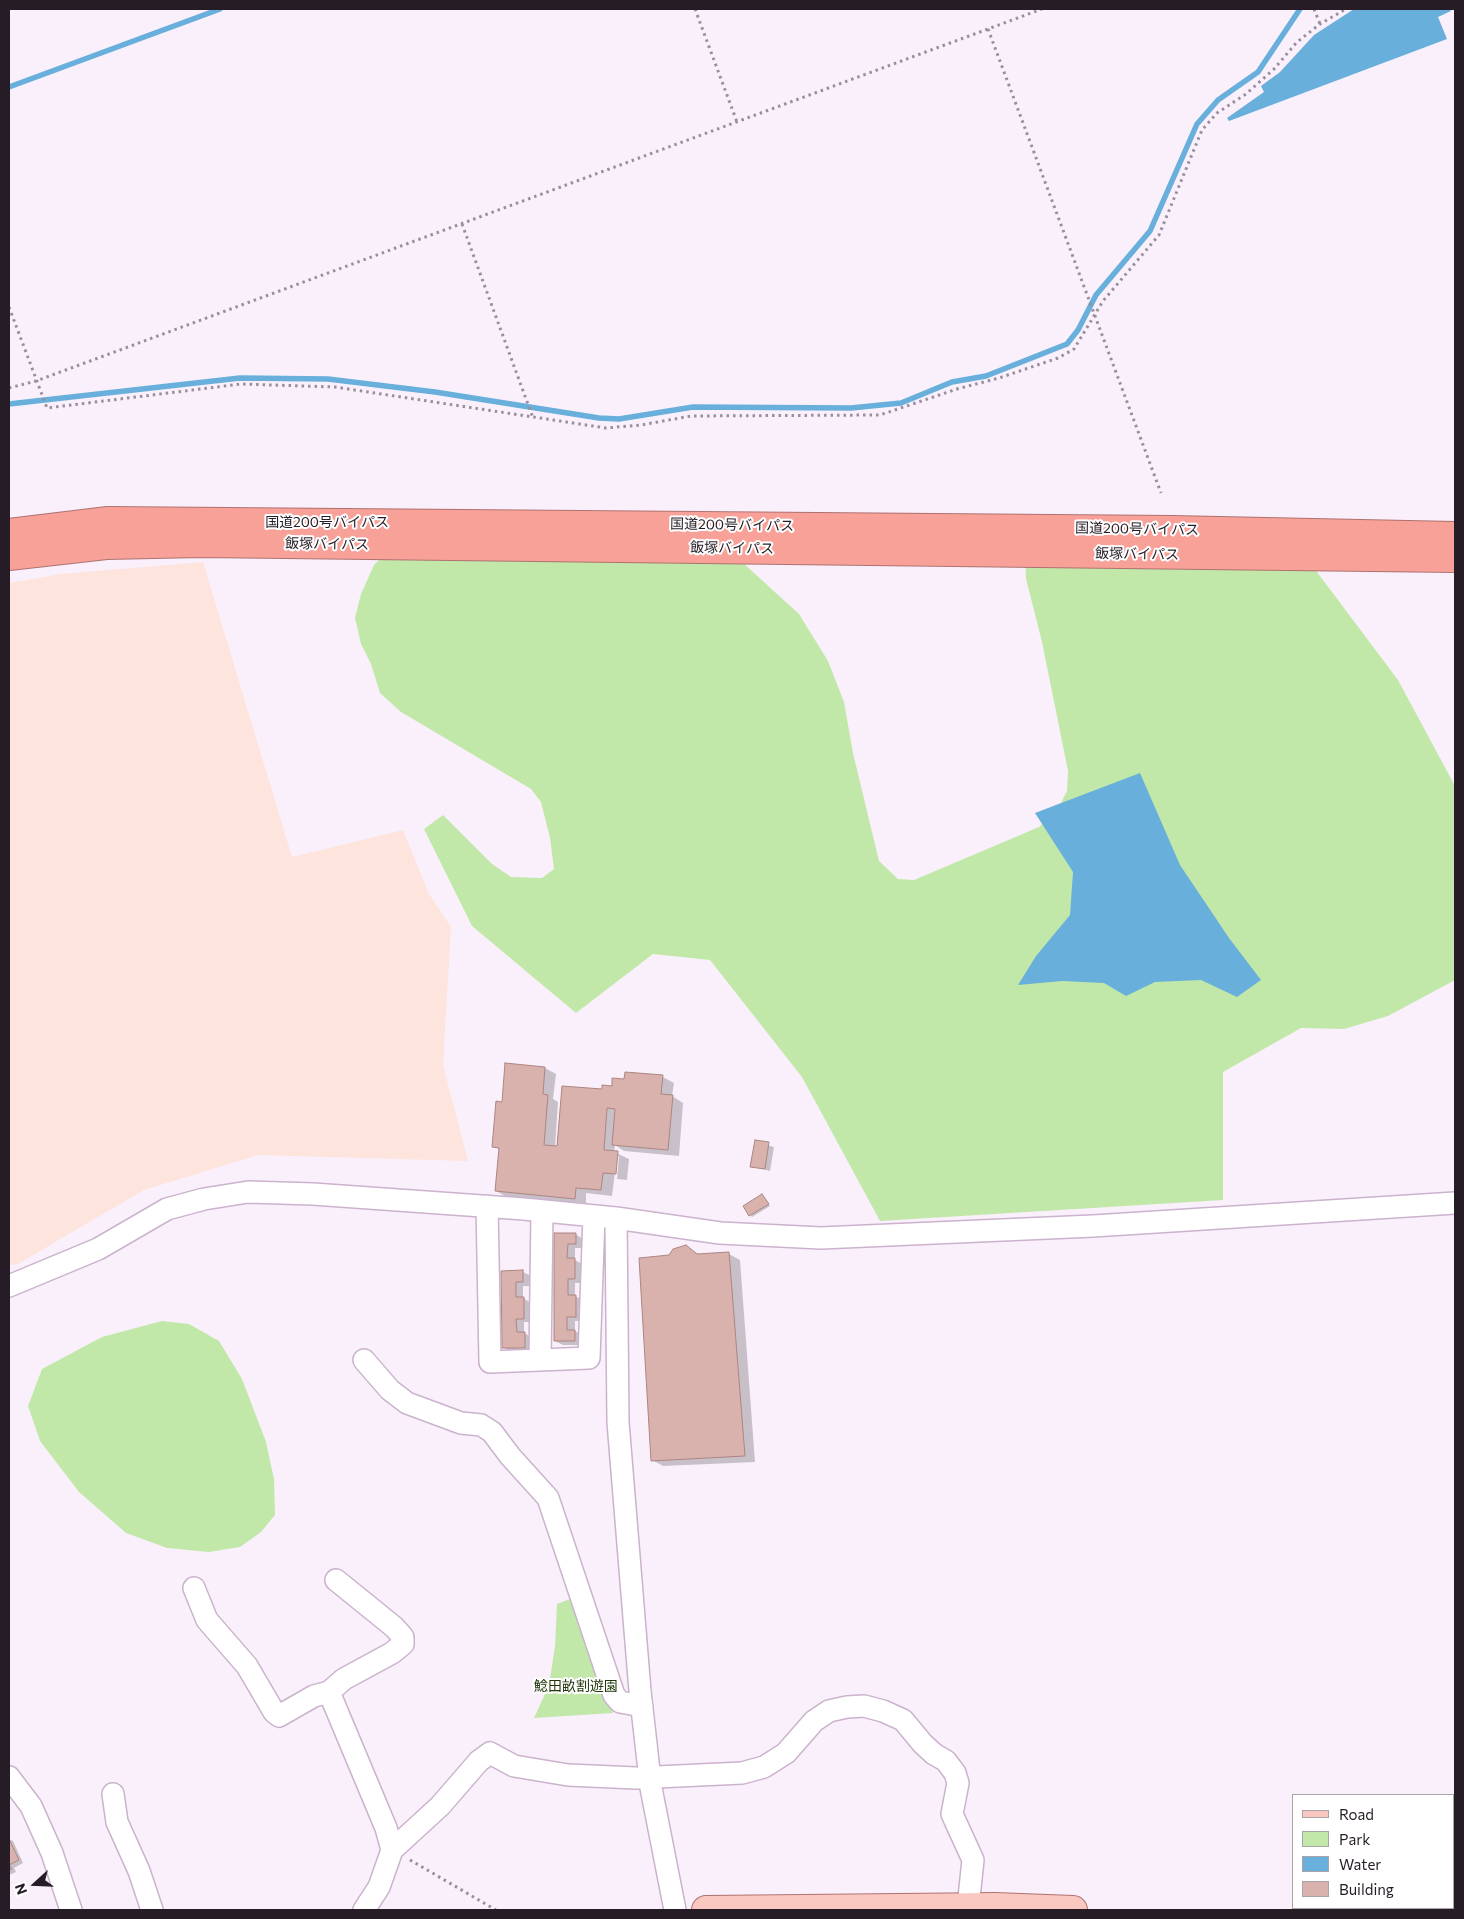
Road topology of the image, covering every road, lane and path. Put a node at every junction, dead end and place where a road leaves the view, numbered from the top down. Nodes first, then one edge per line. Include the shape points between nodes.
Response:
1 (695, 9) edge
2 (1042, 9) edge
3 (1314, 9) edge
4 (1346, 9) edge
5 (1320, 24) junction
6 (988, 30) junction
7 (736, 122) junction
8 (462, 224) junction
9 (9, 306) edge
10 (1095, 315) junction
11 (36, 381) junction
12 (9, 388) edge
13 (533, 418) junction
14 (1161, 493) dead end
15 (9, 533) edge
16 (1455, 536) edge
17 (9, 556) edge
18 (1455, 558) edge
19 (1455, 1203) edge
20 (487, 1206) junction
21 (542, 1211) junction
22 (594, 1216) junction
23 (616, 1218) junction
24 (9, 1286) edge
25 (364, 1360) dead end
26 (540, 1360) junction
27 (336, 1580) dead end
28 (194, 1588) dead end
29 (329, 1692) junction
30 (642, 1706) junction
31 (9, 1777) edge
32 (649, 1777) junction
33 (113, 1794) dead end
34 (392, 1850) junction
35 (968, 1907) junction
36 (71, 1910) edge
37 (152, 1910) edge
38 (364, 1910) edge
39 (496, 1910) edge
40 (676, 1910) edge
41 (706, 1910) edge
42 (1073, 1910) edge

1 - 7 path
2 - 6 path
3 - 5 path
4 - 5 path
5 - 10 path via 1297,42 1274,69 1246,94 1217,113 1202,130 1159,235
6 - 7 path
6 - 10 path
7 - 8 path
8 - 11 path
8 - 13 path
9 - 11 path
10 - 13 path via 1074,349 1058,358 880,415 691,416 606,428
10 - 14 path
11 - 12 path
11 - 13 path via 46,408 241,384 335,387
15 - 16 highway, 国道200号バイパス via 117,521 1123,529
17 - 18 highway, 飯塚バイパス via 106,546 201,542
19 - 23 street via 1093,1226 821,1238 720,1233
20 - 21 street
20 - 24 street via 248,1192 168,1209 98,1249
20 - 26 street via 490,1362
21 - 22 street
21 - 26 street
22 - 23 street
22 - 26 street via 589,1358
23 - 30 street via 618,1422
25 - 30 street via 390,1390 407,1403 461,1423 481,1425 492,1432 548,1498 614,1695 620,1702
27 - 29 street via 394,1626 403,1637 403,1644 344,1678
28 - 29 street via 207,1620 247,1666 279,1716 314,1696
29 - 34 street via 386,1828
30 - 32 street
31 - 36 street via 30,1806 52,1852
32 - 34 street via 568,1775 514,1766 490,1753
32 - 35 street via 742,1773 764,1767 786,1753 814,1721 830,1711 864,1706 883,1711 903,1720 923,1744 946,1761 955,1773 958,1783 952,1814 973,1860
32 - 40 street
33 - 37 street via 117,1822
34 - 38 street via 379,1887
34 - 39 path
35 - 41 main road
35 - 42 main road

